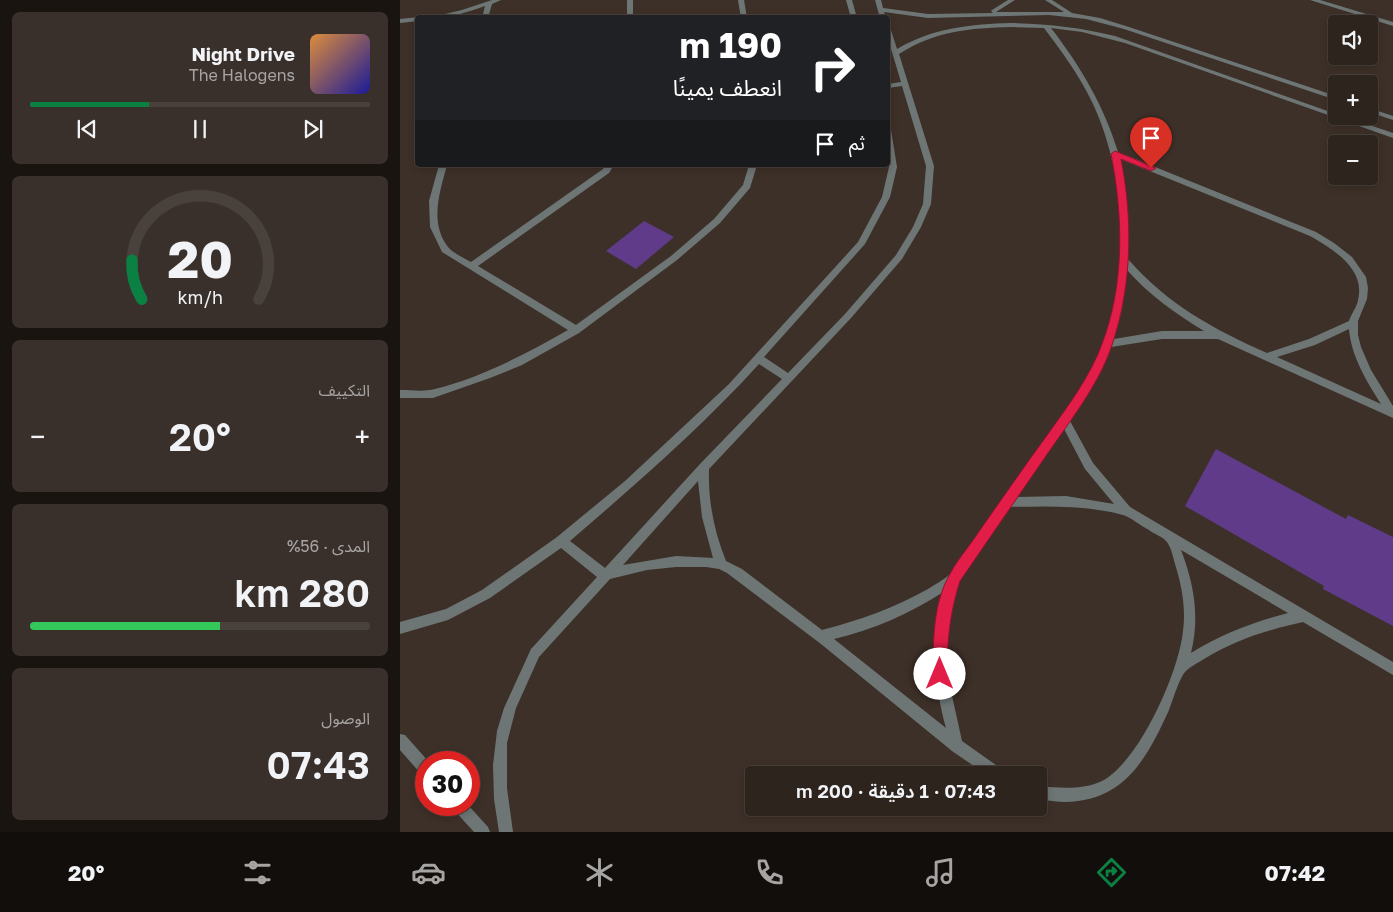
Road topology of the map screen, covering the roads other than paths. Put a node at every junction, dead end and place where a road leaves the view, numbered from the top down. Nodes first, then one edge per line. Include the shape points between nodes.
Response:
1 (498, 0) edge
2 (630, 0) edge
3 (741, 0) edge
4 (848, 0) edge
5 (878, 0) edge
6 (1012, 0) edge
7 (1048, 0) edge
8 (1313, 0) edge
9 (1339, 0) edge
10 (489, 4) junction
11 (881, 9) junction
12 (1345, 10) junction
13 (989, 14) junction
14 (443, 15) edge
15 (486, 15) edge
16 (630, 15) edge
17 (744, 15) edge
18 (853, 15) edge
19 (882, 15) edge
20 (1074, 16) junction
21 (948, 17) junction
22 (415, 19) edge
23 (400, 21) edge
24 (1393, 24) edge
25 (1045, 25) junction
26 (952, 30) junction
27 (890, 37) edge
28 (895, 53) junction
29 (1265, 74) junction
30 (905, 84) junction
31 (890, 86) edge
32 (1255, 88) junction
33 (1328, 95) edge
34 (1378, 113) edge
35 (1393, 118) edge
36 (1393, 136) edge
37 (890, 146) edge
38 (1115, 154) junction
39 (443, 167) edge
40 (609, 167) edge
41 (752, 167) edge
42 (1124, 260) junction
43 (471, 266) junction
44 (1353, 323) junction
45 (576, 330) junction
46 (1222, 337) junction
47 (1108, 344) junction
48 (1266, 357) junction
49 (758, 358) junction
50 (788, 378) junction
51 (400, 394) edge
52 (1393, 414) edge
53 (1064, 420) junction
54 (704, 467) junction
55 (1008, 502) junction
56 (1126, 512) junction
57 (1171, 538) junction
58 (561, 541) junction
59 (722, 564) junction
60 (604, 575) junction
61 (954, 578) junction
62 (1303, 616) junction
63 (400, 628) edge
64 (823, 636) junction
65 (1182, 667) junction
66 (1393, 668) edge
67 (400, 740) edge
68 (957, 746) junction
69 (415, 757) edge
70 (985, 766) edge
71 (1047, 794) edge
72 (469, 816) edge
73 (483, 832) edge
74 (506, 832) edge

1 - 10 street
2 - 16 street
3 - 17 street
4 - 18 street
5 - 11 street
6 - 13 street
7 - 20 street
8 - 12 street
9 - 12 street
10 - 14 street
10 - 15 street
11 - 19 street
11 - 21 street via 908,15
12 - 24 street
13 - 20 street via 1017,12
13 - 21 street
20 - 29 street via 1129,30
21 - 26 street
22 - 23 street
25 - 26 street
25 - 32 street via 1112,37
25 - 38 street via 1087,83 1103,116
26 - 28 street via 914,40
27 - 28 street
28 - 30 street
29 - 32 street
29 - 33 street
30 - 31 street
30 - 50 street via 930,166 927,204 899,257
32 - 36 street
34 - 35 street
37 - 49 street via 893,167 886,197 862,244
38 - 42 street via 1122,186
38 - 44 street via 1331,244 1346,256 1363,284 1363,298
39 - 43 street via 433,201 434,227 445,250
40 - 43 street
41 - 45 street via 747,186 717,221 674,258
42 - 46 street via 1154,293
42 - 47 street via 1120,301
43 - 45 street
44 - 48 street via 1312,342
44 - 52 street via 1365,367
45 - 51 street via 519,362 487,375 433,394
46 - 47 street via 1167,334
46 - 48 street
47 - 53 street via 1089,382
48 - 52 street
49 - 50 street
49 - 58 street via 732,388 629,484
50 - 54 street
53 - 55 street
53 - 56 street via 1089,466
54 - 59 street via 705,516
54 - 60 street
55 - 56 street via 1066,501
55 - 61 street
56 - 57 street
57 - 62 street
57 - 65 street via 1186,580 1189,601 1190,624
58 - 60 street
58 - 63 street via 486,594 448,614
59 - 60 street via 664,563
59 - 64 street
60 - 74 street via 535,653 515,696 501,742 499,791
61 - 64 street via 907,608 880,620
61 - 68 street via 940,639 940,674
62 - 65 street via 1250,628 1226,638
62 - 66 street
64 - 68 street
65 - 71 street via 1147,745 1133,766 1113,783 1089,793
67 - 69 street
68 - 70 street
72 - 73 street

